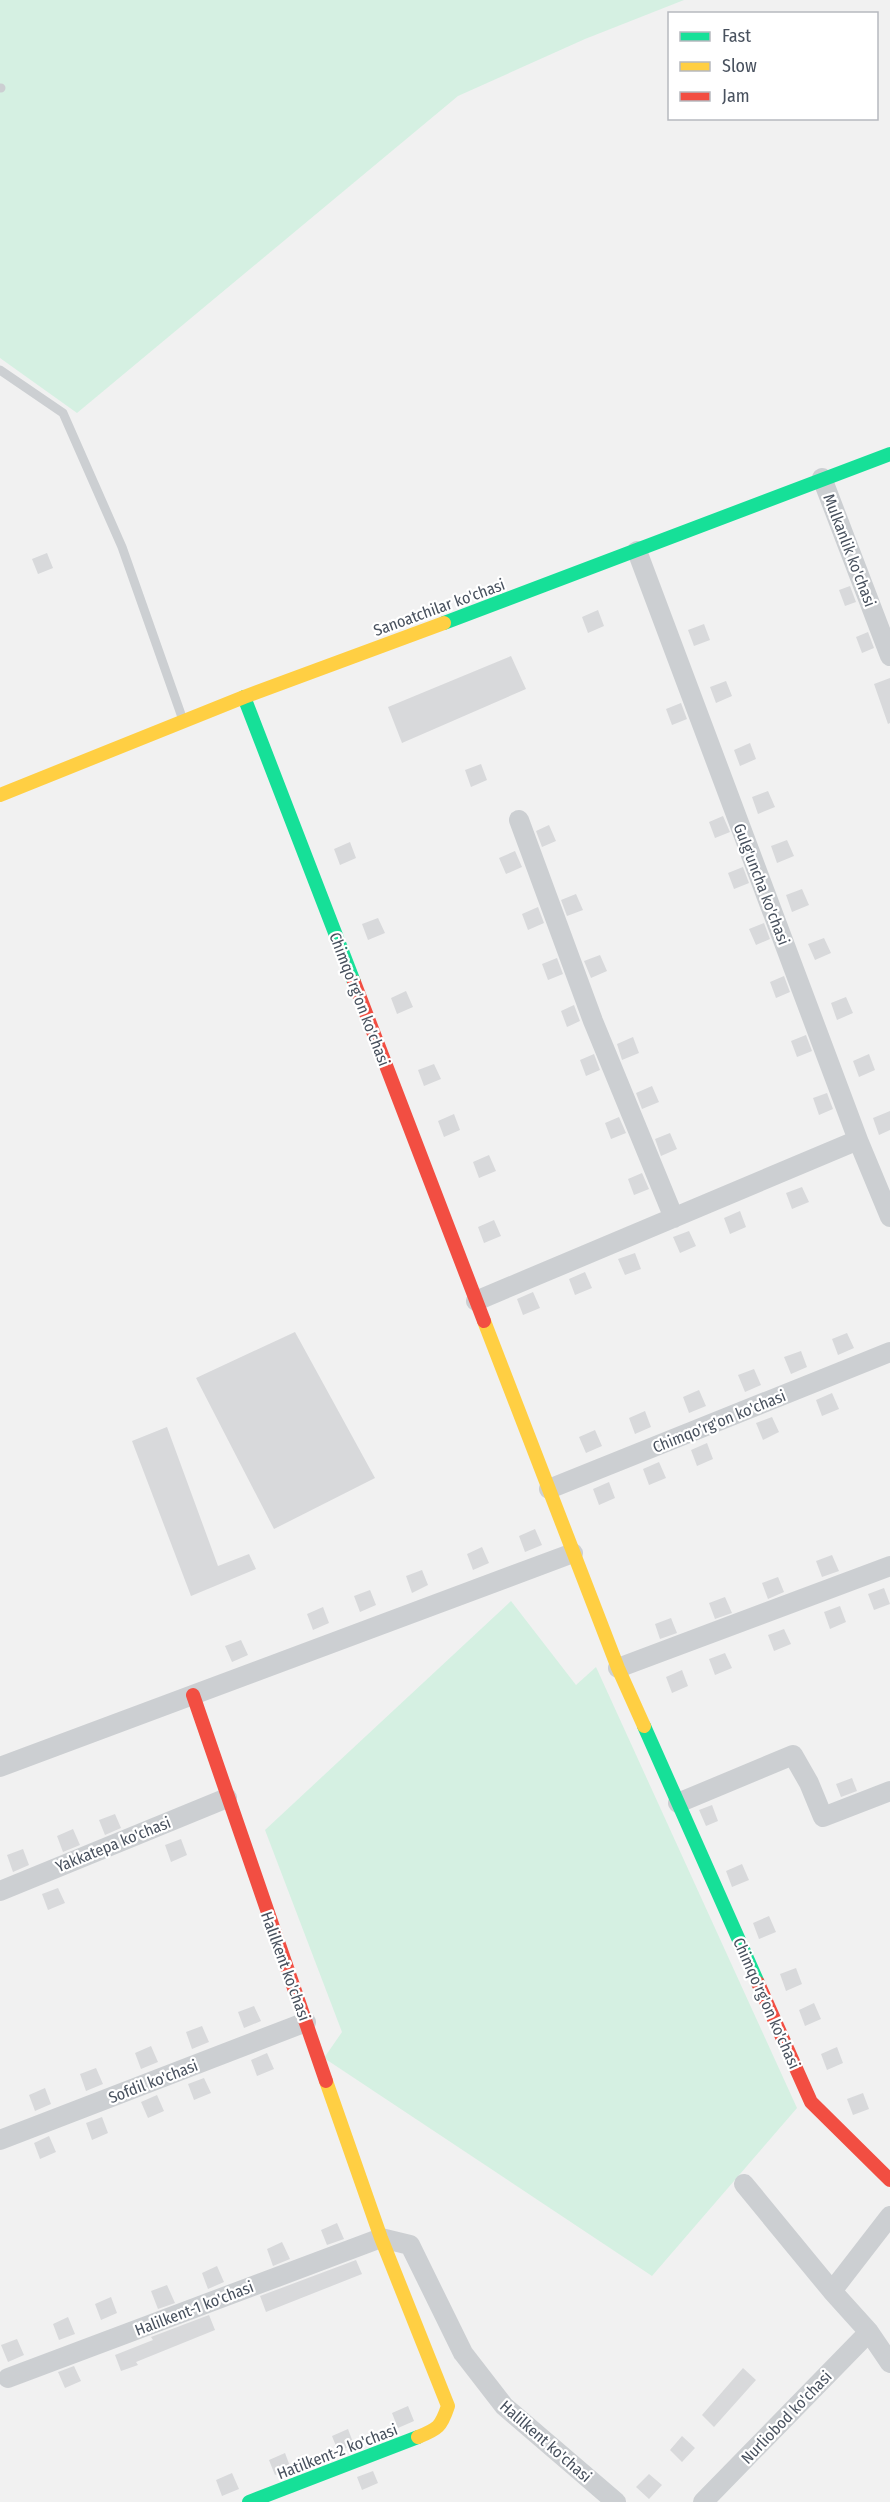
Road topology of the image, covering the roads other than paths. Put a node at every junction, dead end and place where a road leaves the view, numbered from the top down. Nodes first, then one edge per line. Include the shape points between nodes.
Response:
1 (0, 370) edge
2 (890, 454) edge
3 (822, 478) junction
4 (637, 551) junction
5 (890, 656) edge
6 (244, 697) junction
7 (183, 723) junction
8 (0, 795) edge
9 (519, 820) dead end
10 (858, 1140) junction
11 (890, 1217) edge
12 (674, 1218) junction
13 (476, 1301) junction
14 (890, 1352) edge
15 (549, 1489) junction
16 (573, 1553) junction
17 (890, 1566) edge
18 (618, 1668) junction
19 (193, 1695) junction
20 (0, 1767) edge
21 (890, 1791) edge
22 (227, 1798) junction
23 (678, 1803) junction
24 (0, 1891) edge
25 (306, 2022) junction
26 (0, 2140) edge
27 (890, 2180) edge
28 (744, 2184) dead end
29 (890, 2216) edge
30 (381, 2238) junction
31 (832, 2291) junction
32 (869, 2332) junction
33 (890, 2363) edge
34 (8, 2378) dead end
35 (436, 2430) joint
36 (249, 2502) edge
37 (616, 2502) edge
38 (703, 2502) edge

1 - 7 lane via 63,413 122,547
2 - 3 street, Sanoatchilar ko'chasi
3 - 4 street, Sanoatchilar ko'chasi
3 - 5 street, Mulkanlik ko'chasi
4 - 6 street, Sanoatchilar ko'chasi
4 - 10 street, Gulg'uncha ko'chasi
6 - 7 street, Sanoatchilar ko'chasi
6 - 13 street, Chimqo'rg'on ko'chasi
7 - 8 street, Sanoatchilar ko'chasi
9 - 12 street via 593,1021
10 - 11 street, Gulg'uncha ko'chasi
10 - 12 street
12 - 13 street
13 - 15 street, Chimqo'rg'on ko'chasi
14 - 15 street, Chimqo'rg'on ko'chasi
15 - 16 street, Chimqo'rg'on ko'chasi
16 - 18 street, Chimqo'rg'on ko'chasi
16 - 19 street
17 - 18 street
18 - 23 street, Chimqo'rg'on ko'chasi
19 - 20 street
19 - 22 street, Halilkent ko'chasi
21 - 23 street via 823,1817 793,1755
22 - 24 street, Yakkatepa ko'chasi
22 - 25 street, Halilkent ko'chasi
23 - 27 street, Chimqo'rg'on ko'chasi via 811,2102
25 - 26 street, Sofdil ko'chasi
25 - 30 street, Halilkent ko'chasi
28 - 31 street
29 - 31 street
30 - 34 street, Halilkent-1 ko'chasi
30 - 35 street, Halilkent ko'chasi via 448,2406
30 - 37 street, Halilkent ko'chasi via 411,2246 463,2353 504,2406
31 - 32 street
32 - 33 street
32 - 38 street, Nurliobod ko'chasi
35 - 36 street, Hatilkent-2 ko'chasi

